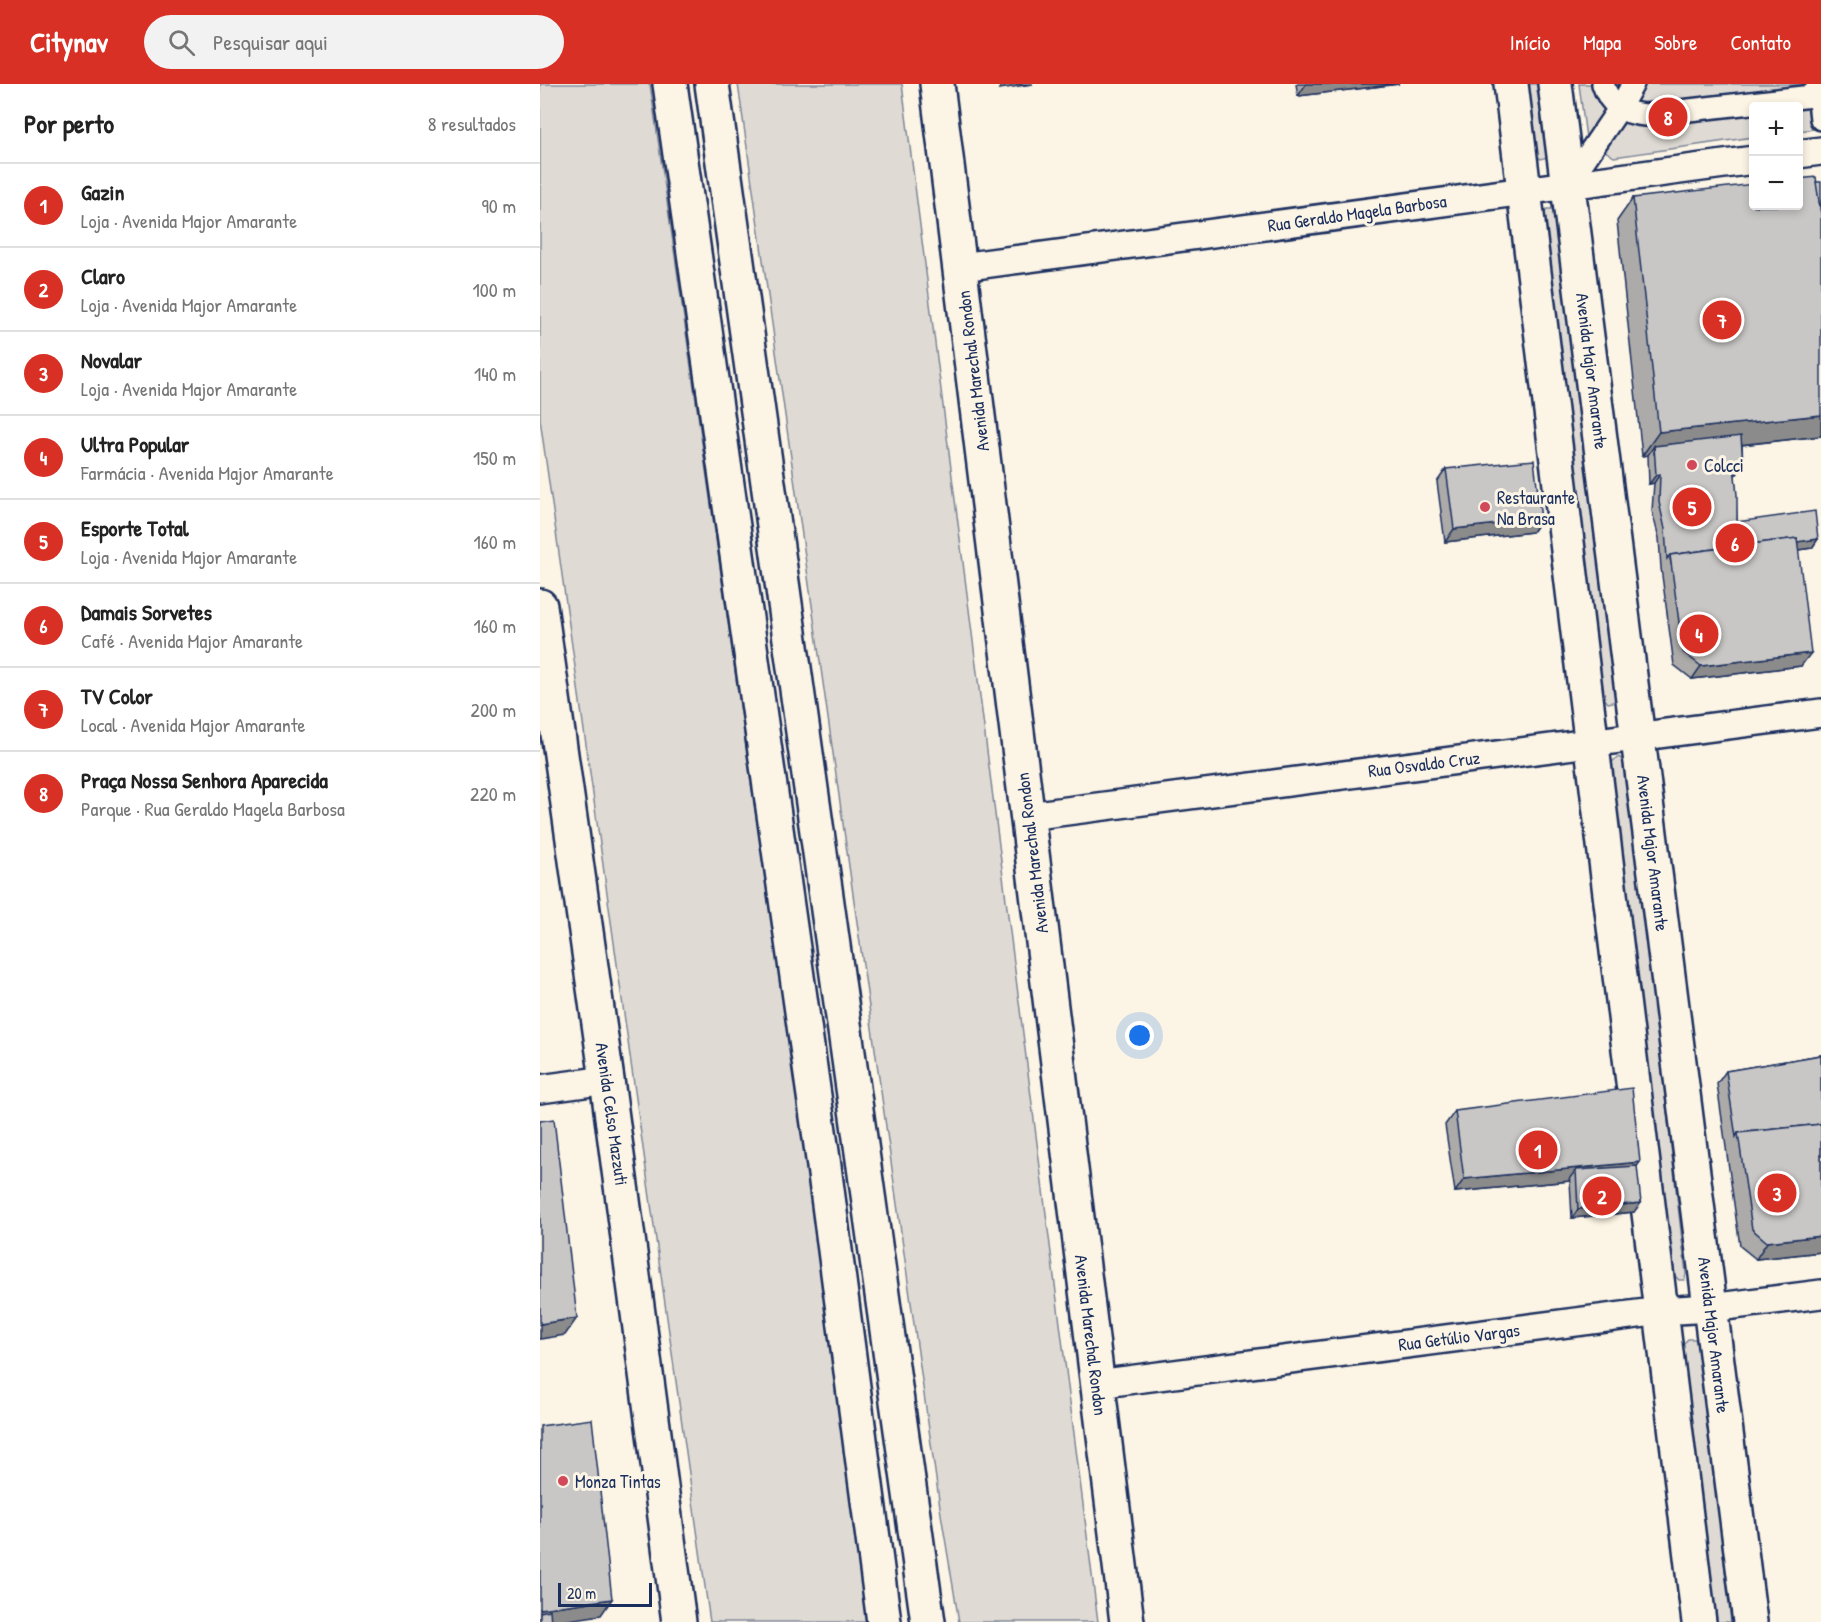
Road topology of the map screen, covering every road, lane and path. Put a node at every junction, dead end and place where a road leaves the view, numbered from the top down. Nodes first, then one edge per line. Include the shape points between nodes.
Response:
1 (670, 84) edge
2 (712, 84) edge
3 (937, 84) edge
4 (1511, 84) edge
5 (1555, 84) edge
6 (1603, 84) edge
7 (1633, 84) edge
8 (1819, 92) edge
9 (1619, 109) junction
10 (1821, 120) edge
11 (1821, 151) edge
12 (1803, 153) edge
13 (1749, 161) edge
14 (1568, 184) junction
15 (1524, 190) junction
16 (961, 267) junction
17 (540, 606) edge
18 (1821, 713) edge
19 (1638, 737) junction
20 (1592, 743) junction
21 (1028, 816) junction
22 (607, 1080) junction
23 (540, 1089) edge
24 (1821, 1294) edge
25 (1710, 1308) junction
26 (1661, 1311) junction
27 (1097, 1384) junction
28 (679, 1622) edge
29 (884, 1622) edge
30 (928, 1622) edge
31 (1127, 1622) edge
32 (1699, 1622) edge
33 (1750, 1622) edge

1 - 29 main road via 823,1159
2 - 30 main road
3 - 16 main road, Avenida Marechal Rondon
4 - 15 main road
5 - 14 main road, Avenida Major Amarante
6 - 9 street
7 - 9 street
8 - 9 street via 1645,115
8 - 10 street
9 - 14 street
11 - 12 street
13 - 14 street, Rua Geraldo Magela Barbosa
14 - 15 street, Rua Geraldo Magela Barbosa
14 - 19 main road, Avenida Major Amarante
15 - 16 street, Rua Geraldo Magela Barbosa
15 - 20 main road
16 - 21 main road, Avenida Marechal Rondon
17 - 22 main road, Avenida Celso Mazzuti
18 - 19 street, Rua Osvaldo Cruz
19 - 20 street, Rua Osvaldo Cruz
19 - 25 main road, Avenida Major Amarante
20 - 21 street, Rua Osvaldo Cruz
20 - 26 main road
21 - 27 main road, Avenida Marechal Rondon
22 - 23 street
22 - 28 main road, Avenida Celso Mazzuti
24 - 25 street, Rua Getúlio Vargas
25 - 26 street, Rua Getúlio Vargas
25 - 33 main road, Avenida Major Amarante
26 - 27 street, Rua Getúlio Vargas
26 - 32 main road
27 - 31 main road, Avenida Marechal Rondon

